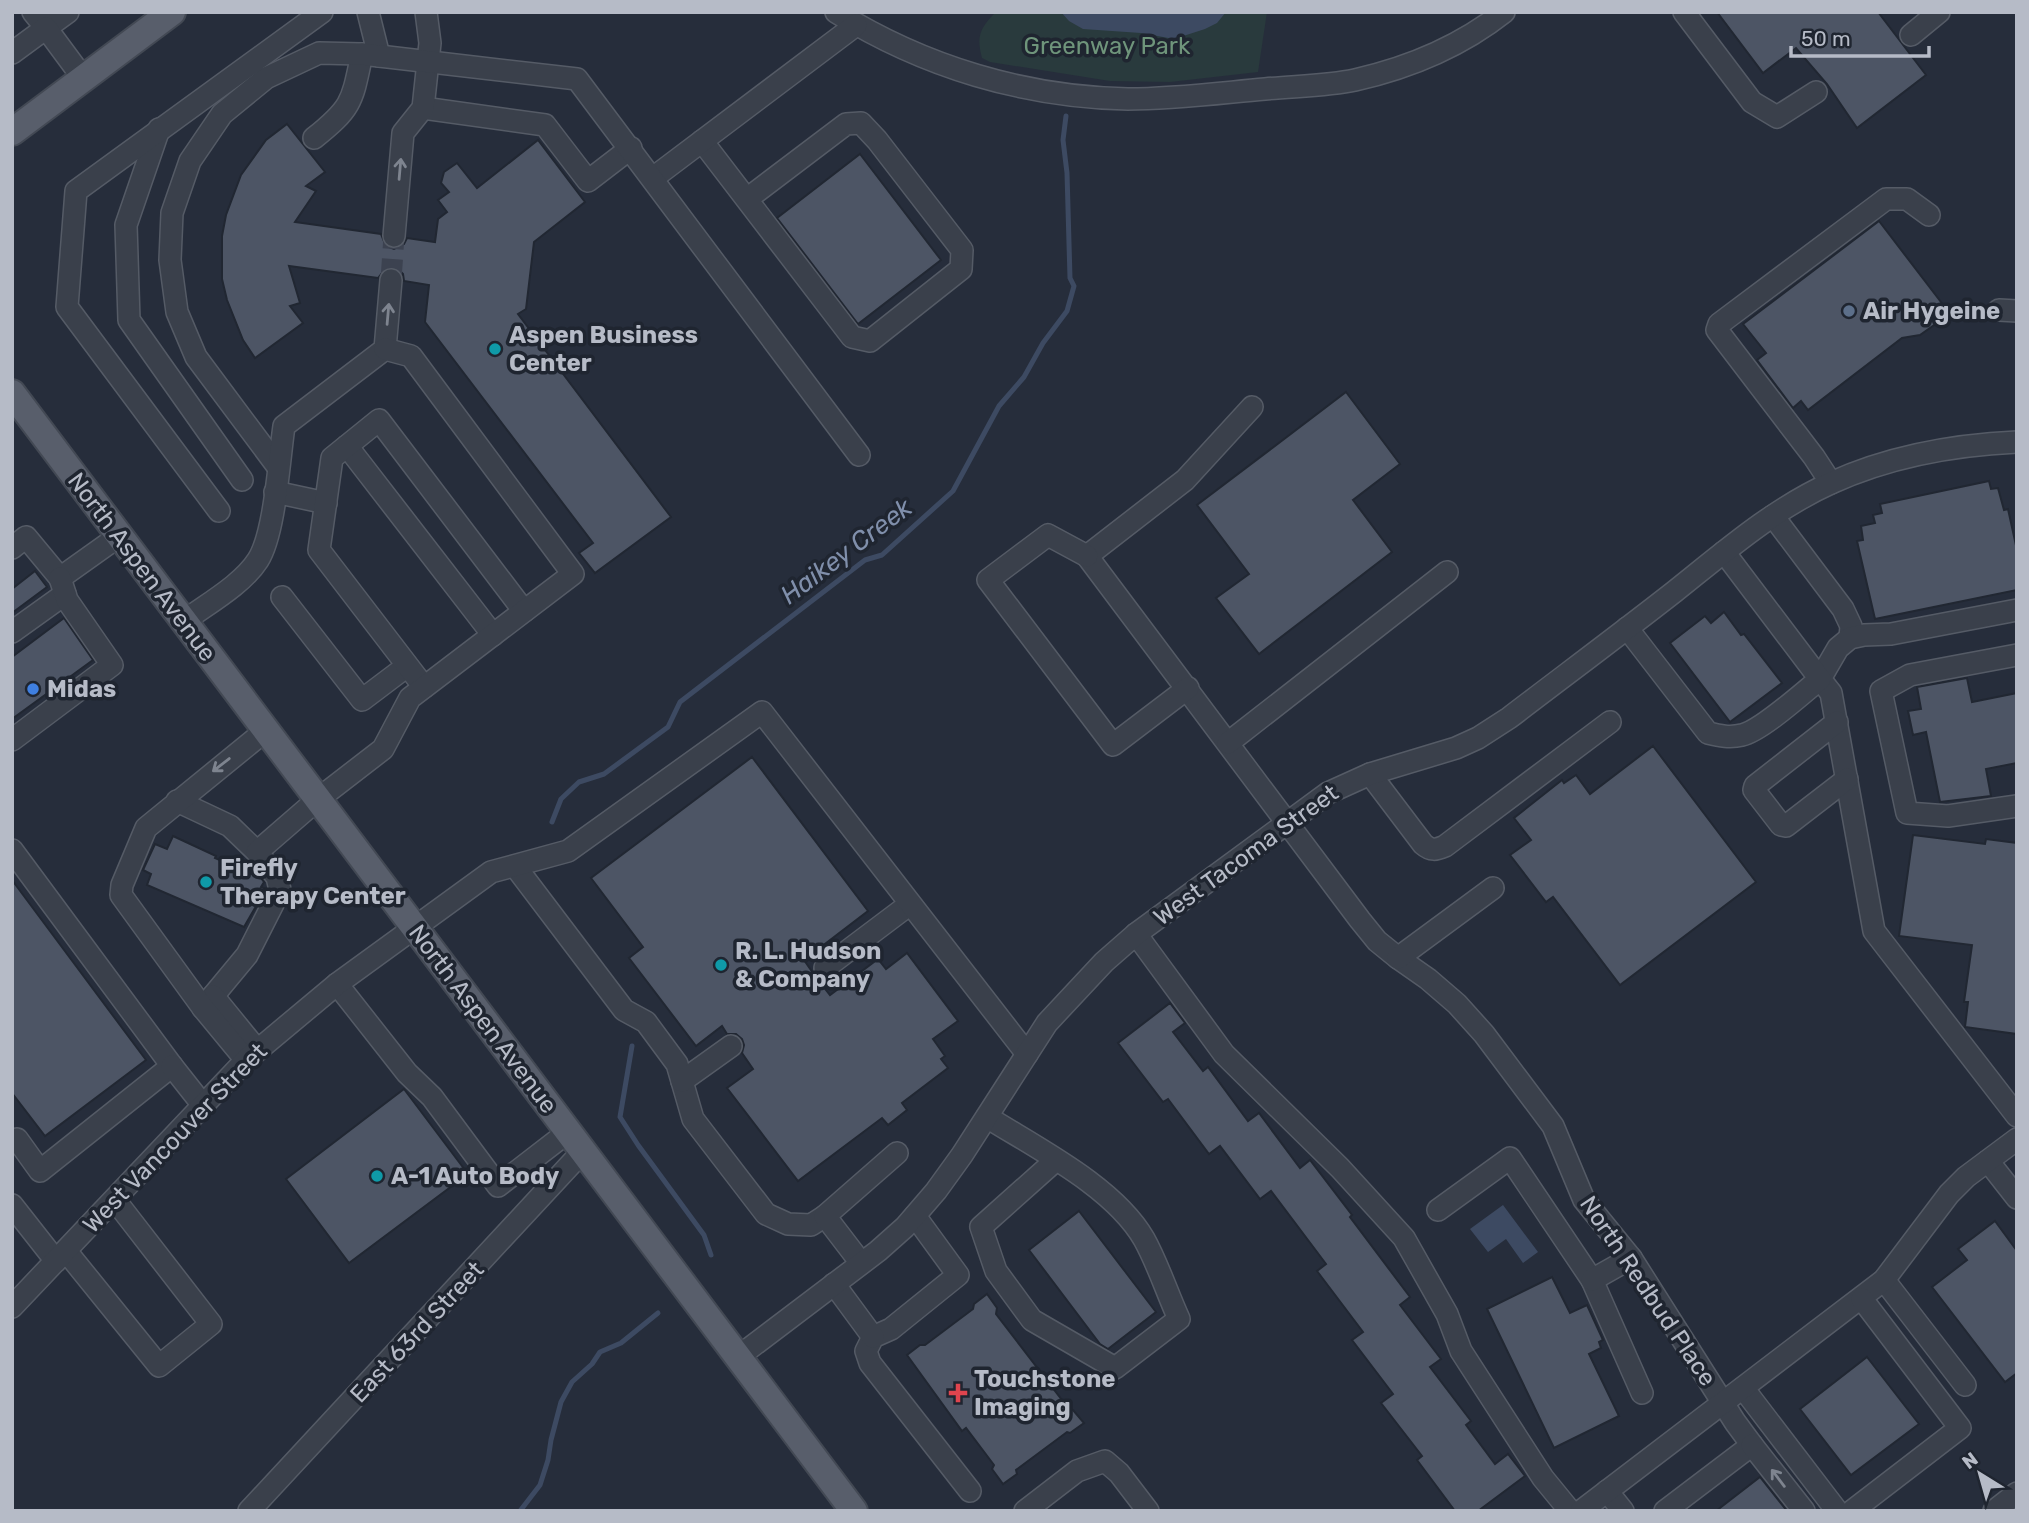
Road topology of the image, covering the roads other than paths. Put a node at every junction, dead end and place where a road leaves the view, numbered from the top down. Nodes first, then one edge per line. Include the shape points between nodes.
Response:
1 (68, 12) edge
2 (172, 12) edge
3 (322, 12) edge
4 (368, 12) edge
5 (426, 12) edge
6 (836, 12) edge
7 (1504, 12) edge
8 (1684, 12) edge
9 (1939, 12) edge
10 (39, 20) edge
11 (856, 25) junction
12 (1911, 35) dead end
13 (12, 53) edge
14 (370, 55) junction
15 (428, 61) junction
16 (83, 78) junction
17 (1816, 92) dead end
18 (423, 108) junction
19 (159, 129) junction
20 (12, 132) edge
21 (314, 138) dead end
22 (702, 141) junction
23 (631, 148) junction
24 (653, 178) junction
25 (747, 199) junction
26 (1928, 215) dead end
27 (394, 236) tunnel mouth
28 (391, 279) tunnel mouth
29 (385, 349) junction
30 (15, 401) edge
31 (1252, 407) dead end
32 (2017, 442) edge
33 (347, 446) junction
34 (859, 455) dead end
35 (278, 467) junction
36 (242, 480) dead end
37 (1831, 483) junction
38 (275, 492) junction
39 (326, 503) junction
40 (219, 511) dead end
41 (1773, 516) junction
42 (119, 536) junction
43 (12, 548) edge
44 (1724, 552) junction
45 (1087, 556) junction
46 (1447, 572) dead end
47 (62, 586) junction
48 (282, 597) dead end
49 (2017, 610) edge
50 (524, 611) junction
51 (183, 622) junction
52 (1628, 628) junction
53 (12, 632) edge
54 (493, 635) junction
55 (1850, 638) junction
56 (2017, 655) edge
57 (407, 666) junction
58 (1820, 679) junction
59 (424, 687) junction
60 (1188, 688) junction
61 (1610, 722) dead end
62 (1837, 722) junction
63 (265, 731) junction
64 (12, 740) edge
65 (1228, 743) junction
66 (1370, 774) junction
67 (1847, 779) junction
68 (177, 800) junction
69 (317, 800) junction
70 (2017, 806) edge
71 (1287, 822) junction
72 (12, 850) edge
73 (257, 852) junction
74 (515, 866) junction
75 (1493, 888) dead end
76 (910, 904) junction
77 (414, 927) junction
78 (1136, 934) junction
79 (1398, 958) junction
80 (825, 968) dead end
81 (337, 984) junction
82 (208, 1002) junction
83 (731, 1046) dead end
84 (1027, 1054) junction
85 (251, 1055) junction
86 (172, 1066) junction
87 (682, 1081) junction
88 (202, 1104) junction
89 (987, 1116) junction
90 (2017, 1116) edge
91 (14, 1138) edge
92 (575, 1142) junction
93 (2002, 1150) edge
94 (897, 1153) dead end
95 (1056, 1160) junction
96 (2017, 1198) edge
97 (115, 1200) junction
98 (12, 1205) edge
99 (1438, 1210) dead end
100 (825, 1216) junction
101 (915, 1216) junction
102 (61, 1256) junction
103 (1631, 1258) junction
104 (862, 1264) junction
105 (1592, 1280) junction
106 (1884, 1280) junction
107 (834, 1284) junction
108 (1862, 1299) junction
109 (12, 1307) edge
110 (873, 1336) junction
111 (737, 1357) junction
112 (1965, 1385) dead end
113 (1743, 1388) junction
114 (1642, 1393) dead end
115 (1724, 1403) junction
116 (1752, 1445) junction
117 (970, 1491) dead end
118 (1607, 1491) junction
119 (2017, 1493) edge
120 (253, 1509) edge
121 (1582, 1510) edge
122 (854, 1511) edge
123 (1025, 1511) edge
124 (1148, 1511) edge
125 (1622, 1511) edge
126 (1665, 1511) edge
127 (1804, 1511) edge
128 (1837, 1511) edge
129 (1852, 1511) edge
130 (1994, 1511) edge

1 - 10 street
2 - 16 main road
3 - 19 street
4 - 14 street
5 - 15 street
6 - 11 street
7 - 11 street via 1431,56 1354,80 1129,99 1065,95 1007,84 950,67
8 - 17 street via 1752,102 1777,117
9 - 12 street
10 - 13 street
10 - 16 street
11 - 22 street
14 - 15 street
14 - 21 street via 352,99 338,119
14 - 35 street via 319,53 266,78 222,114 190,161 172,213 170,260 177,312 196,357
15 - 18 street
15 - 23 street via 577,79
16 - 20 main road
18 - 23 street via 545,125 588,181
27 -> 18 street via 403,134
19 - 36 street via 126,225 129,320
19 - 40 street via 76,191 67,307
22 - 24 street
22 - 25 street
23 - 24 street
24 - 34 street
25 - 25 street via 852,337 870,341 961,269 962,250 861,123 846,124
26 - 37 street via 1907,199 1886,199 1719,324 1717,330
29 -> 28 street
29 - 35 street via 284,426
29 - 50 street via 411,356 573,574
30 - 42 main road, North Aspen Avenue
31 - 45 street via 1185,480
32 - 37 street, West Tacoma Street via 1920,453
33 - 39 street via 332,458
33 - 50 street via 379,420
33 - 54 street
35 - 38 street
37 - 41 street, West Tacoma Street
38 - 39 street
38 - 51 street via 269,532 257,562
39 - 57 street via 319,550
41 - 44 street, West Tacoma Street
41 - 55 street via 1843,609 1851,626
42 - 47 street
42 - 51 main road, North Aspen Avenue
43 - 47 street via 26,537
44 - 52 street, West Tacoma Street
44 - 58 street
45 - 60 street, North Redbud Place
45 - 60 street via 1048,534 988,580 1113,745
46 - 65 street
47 - 53 street
47 - 64 street via 112,665
48 - 57 street via 362,700
49 - 55 street
50 - 54 street
51 - 63 main road, North Aspen Avenue
52 - 58 street via 1708,733 1723,737 1745,735
52 - 66 street, West Tacoma Street via 1478,738
54 - 59 street
55 - 58 street via 1838,648
56 - 70 street via 1910,676 1881,691 1907,813 1948,816
57 - 59 street
58 - 62 street via 1831,693
59 - 69 street via 410,698 383,749
60 - 65 street, North Redbud Place
61 - 66 street via 1437,850 1423,844
62 - 67 street
62 - 67 street via 1754,790 1786,826
63 -> 68 street
63 - 69 main road, North Aspen Avenue
65 - 71 street, North Redbud Place
66 - 71 street, West Tacoma Street via 1328,793
67 - 90 street via 1874,931
68 - 73 street via 230,826
68 - 82 street via 146,828 121,895
69 - 73 street
69 - 77 main road, North Aspen Avenue
71 - 78 street, West Tacoma Street
71 - 79 street, North Redbud Place via 1377,941
72 - 86 street
73 - 82 street via 277,877 280,890 247,956
74 - 76 street, West Vancouver Street via 568,850 762,712
74 - 77 street, West Vancouver Street via 491,872
74 - 87 street via 624,1010 646,1022 677,1064
75 - 79 street
76 - 80 street
76 - 84 street
77 - 81 street, West Vancouver Street
77 - 92 main road, North Aspen Avenue
78 - 84 street, West Tacoma Street via 1074,992
78 - 121 street via 1224,1054 1404,1238 1447,1314 1461,1351 1543,1478
79 - 103 street, North Redbud Place via 1457,1004 1484,1034 1553,1126 1584,1200
81 - 85 street, West Vancouver Street
81 - 92 street via 407,1073 432,1097 498,1186
82 - 85 street
83 - 87 street
84 - 89 street, West Tacoma Street
85 - 88 street, West Vancouver Street
86 - 88 street
86 - 91 street via 40,1171
87 - 100 street via 693,1119 766,1214 788,1224 811,1225
88 - 97 street, West Vancouver Street
89 - 95 street
89 - 101 street, West Tacoma Street
92 - 111 main road, North Aspen Avenue
92 - 120 street, East 63rd Street
93 - 96 street
93 - 106 street via 1949,1194
94 - 100 street
95 - 95 street via 1105,1191 1143,1238 1179,1319 1115,1368 1032,1320 996,1271 981,1227
97 - 102 street, West Vancouver Street
97 - 102 street via 211,1324 159,1366
98 - 102 street
99 - 105 street via 1510,1158
100 - 104 street
101 - 104 street, West Tacoma Street
101 - 110 street via 958,1275 891,1329
102 - 109 street, West Vancouver Street
103 - 105 street
103 - 115 street, North Redbud Place
104 - 107 street, West Tacoma Street
105 - 114 street
106 - 108 street
106 - 112 street
107 - 110 street
107 - 111 street, West Tacoma Street
108 - 113 street
108 - 129 street via 1960,1428
110 - 117 street via 866,1351 870,1363
111 - 122 main road, North Aspen Avenue
113 - 115 street
113 - 128 street
115 - 116 street, North Redbud Place
115 - 118 street
116 - 126 street
127 -> 116 street, North Redbud Place
118 - 121 street
118 - 125 street
119 - 130 street
123 - 124 street via 1077,1471 1105,1461

